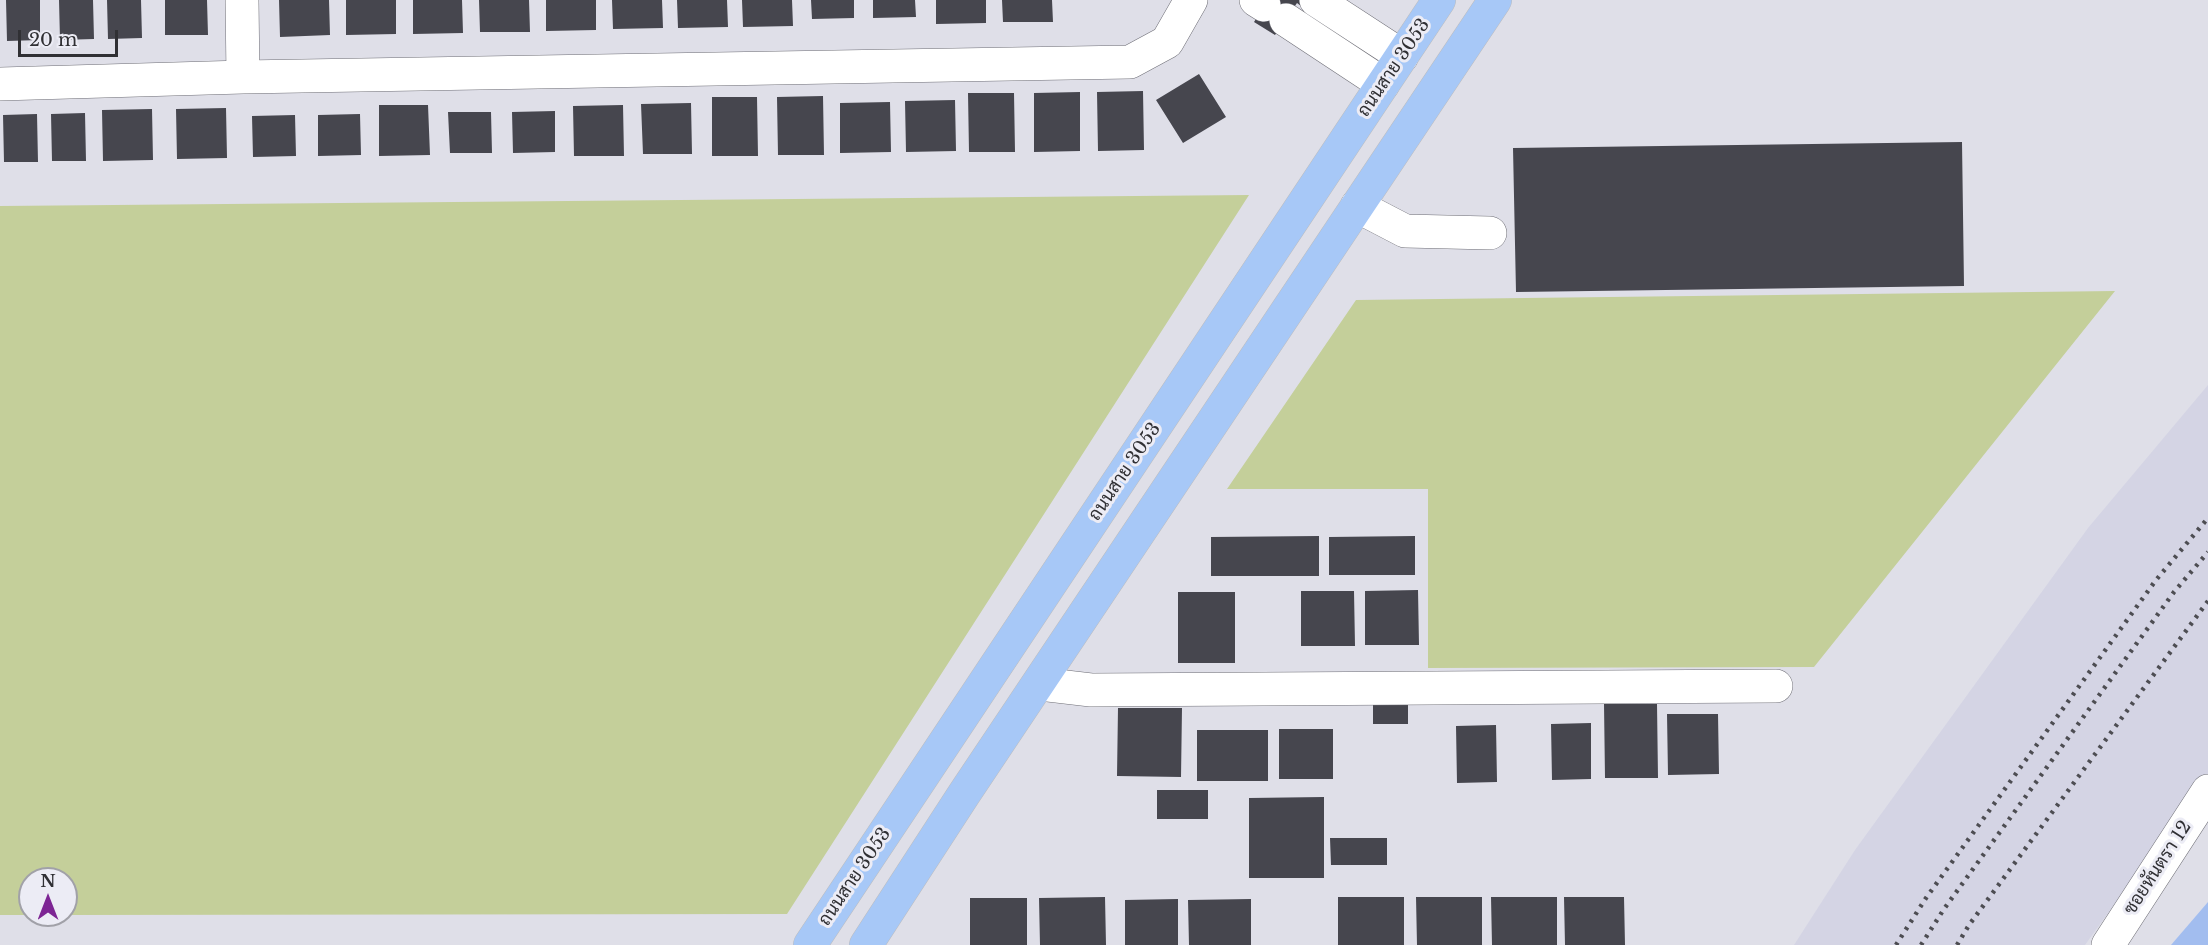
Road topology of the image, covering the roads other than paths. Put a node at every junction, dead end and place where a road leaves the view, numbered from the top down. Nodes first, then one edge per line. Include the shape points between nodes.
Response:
1 (242, 0) edge
2 (1191, 0) edge
3 (1316, 0) edge
4 (1439, 0) edge
5 (1495, 0) edge
6 (1269, 8) edge
7 (1402, 56) junction
8 (243, 77) junction
9 (0, 84) edge
10 (1383, 84) junction
11 (1357, 206) junction
12 (1490, 233) dead end
13 (1040, 684) junction
14 (1776, 686) dead end
15 (2208, 791) edge
16 (810, 945) edge
17 (866, 945) edge
18 (2108, 945) edge

1 - 8 street
2 - 8 street via 1167,42 1130,62
3 - 7 street
4 - 7 main road, ถนนสาย 3053
5 - 11 main road
6 - 10 street
7 - 10 main road, ถนนสาย 3053
8 - 9 street
10 - 16 main road, ถนนสาย 3053
11 - 12 street via 1405,231
11 - 13 main road
13 - 14 street via 1091,690
13 - 17 main road
15 - 18 street, ซอยหันตรา 12

